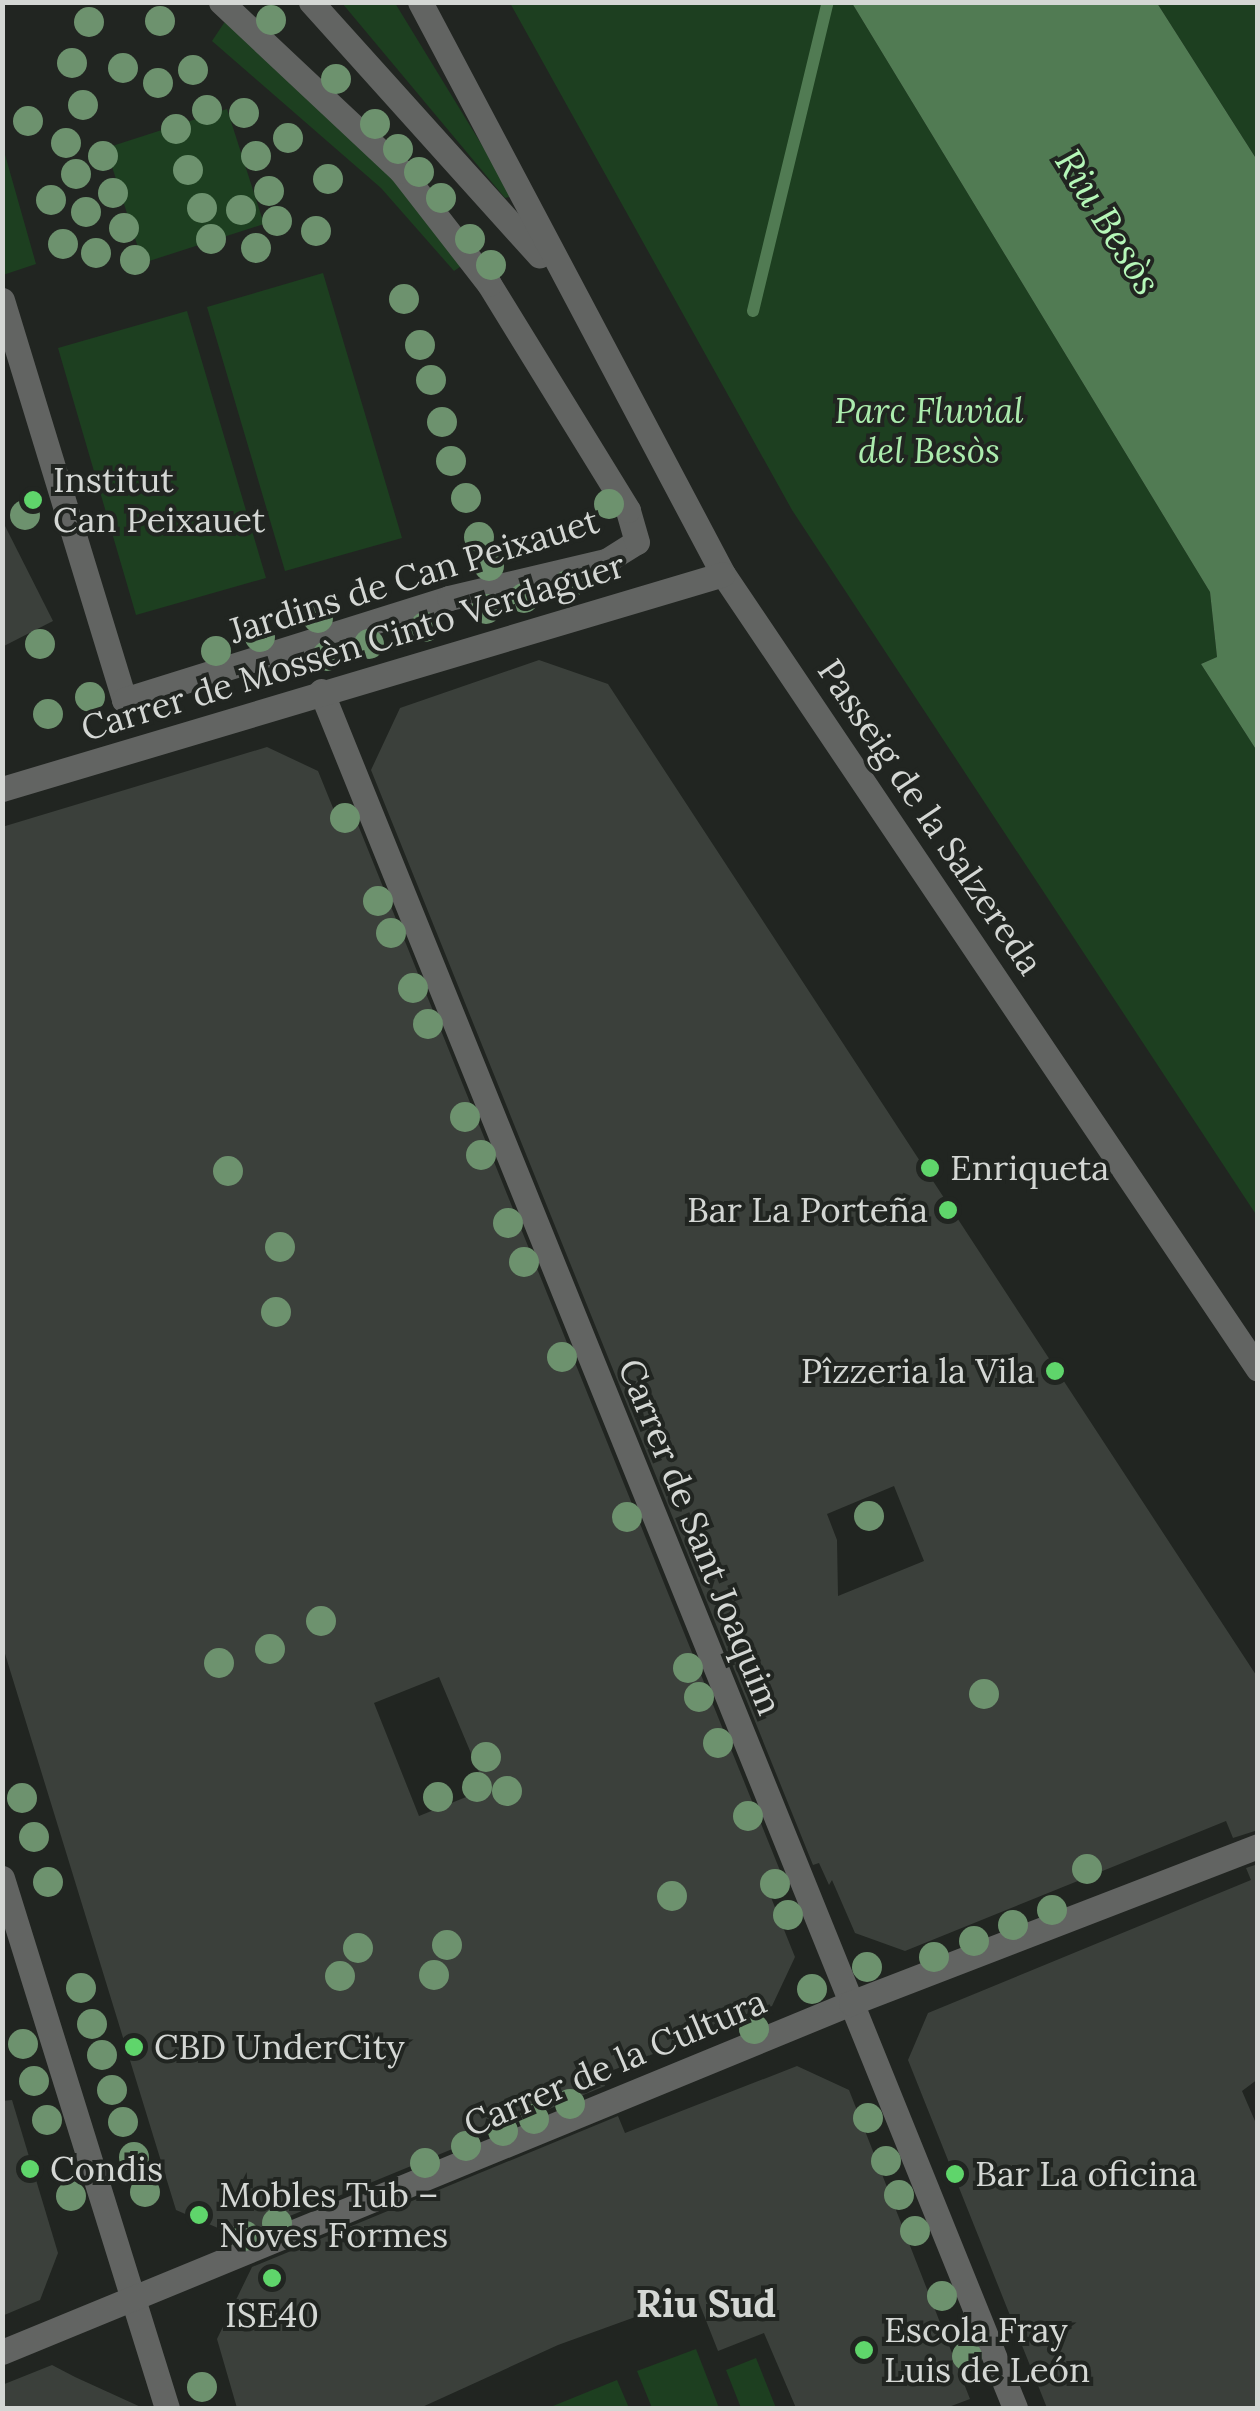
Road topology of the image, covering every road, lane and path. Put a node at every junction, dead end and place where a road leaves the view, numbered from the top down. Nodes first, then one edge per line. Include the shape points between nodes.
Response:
1 (222, 2) edge
2 (312, 2) edge
3 (420, 2) edge
4 (569, 289) junction
5 (2, 300) edge
6 (723, 574) junction
7 (321, 691) junction
8 (2, 789) edge
9 (1258, 1369) edge
10 (1258, 1846) edge
11 (2, 1878) edge
12 (851, 2003) junction
13 (132, 2300) junction
14 (2, 2352) edge
15 (167, 2408) edge
16 (1014, 2408) edge

1 - 5 street, Jardins de Can Peixauet via 324,90 401,171 489,284 628,510 637,542 606,560 449,598 124,700
2 - 4 street, Passeig de la Salzereda
3 - 4 street, Passeig de la Salzereda
4 - 6 street, Passeig de la Salzereda
6 - 7 street, Carrer de Mossèn Cinto Verdaguer
6 - 9 street, Passeig de la Salzereda
7 - 8 street, Carrer de Mossèn Cinto Verdaguer
7 - 12 street, Carrer de Sant Joaquim
10 - 12 street, Carrer de la Cultura
11 - 13 street
12 - 13 street, Carrer de la Cultura
12 - 16 street, Carrer de Sant Joaquim
13 - 14 street, Carrer de la Cultura
13 - 15 street

